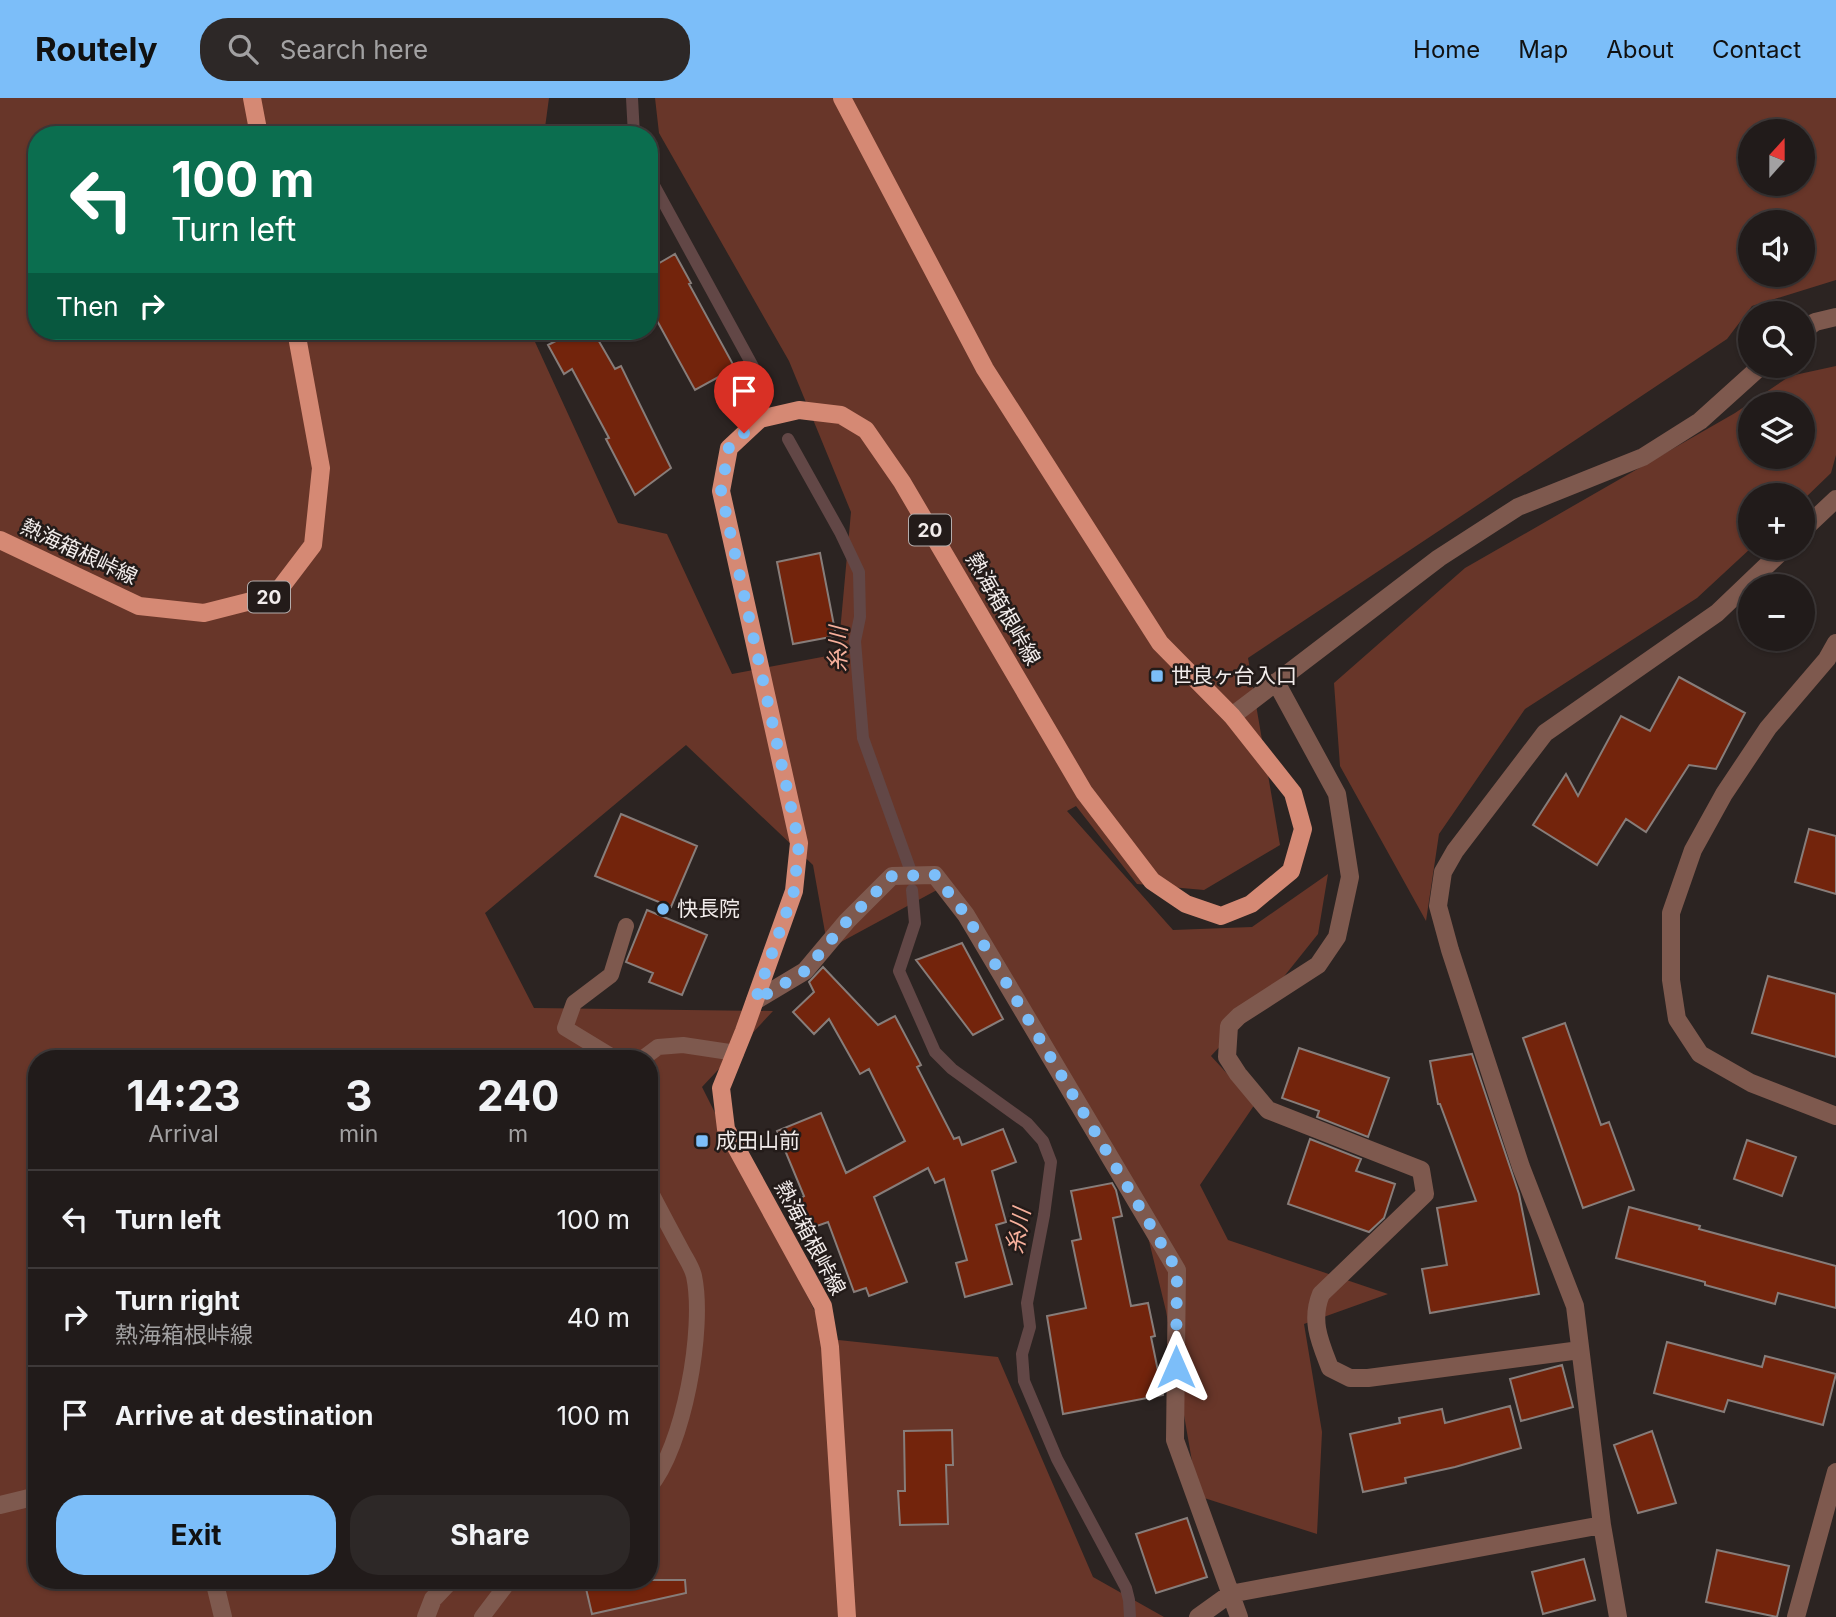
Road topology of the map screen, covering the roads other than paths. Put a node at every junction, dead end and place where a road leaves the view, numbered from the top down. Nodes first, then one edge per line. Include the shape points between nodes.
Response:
1 (253, 98) edge
2 (842, 98) edge
3 (258, 126) edge
4 (1836, 317) edge
5 (1815, 322) edge
6 (298, 340) edge
7 (1748, 378) edge
8 (1836, 499) edge
9 (1815, 519) edge
10 (0, 540) edge
11 (1772, 560) edge
12 (1836, 643) edge
13 (1276, 682) junction
14 (1231, 716) junction
15 (626, 926) dead end
16 (755, 1001) junction
17 (600, 1050) edge
18 (654, 1050) edge
19 (736, 1052) junction
20 (1836, 1116) edge
21 (658, 1206) edge
22 (1580, 1350) junction
23 (1836, 1472) edge
24 (658, 1478) edge
25 (28, 1498) edge
26 (0, 1505) edge
27 (1602, 1525) junction
28 (1828, 1531) edge
29 (216, 1589) edge
30 (442, 1589) edge
31 (503, 1589) edge
32 (1230, 1594) junction
33 (223, 1617) edge
34 (426, 1617) edge
35 (482, 1617) edge
36 (847, 1617) edge
37 (1198, 1617) edge
38 (1239, 1617) edge
39 (1618, 1617) edge
40 (1796, 1617) edge

1 - 3 main road
2 - 14 main road, 熱海箱根峠線 / 20 via 985,369 1160,643
4 - 5 street
6 - 10 main road, 熱海箱根峠線 / 20 via 321,468 313,545 275,595 204,613 139,606
7 - 13 street via 1700,421 1643,457 1518,507 1439,558
8 - 9 street
11 - 22 street via 1717,613 1545,733 1443,872 1438,906 1450,950 1521,1167 1575,1306
12 - 20 street via 1768,728 1724,794 1693,850 1671,913 1677,1018 1700,1054 1751,1083
13 - 14 street
13 - 22 street via 1337,794 1350,877 1331,946 1318,965 1229,1026 1227,1057 1268,1110 1421,1170 1425,1194 1321,1294 1315,1309 1330,1368 1350,1378 1368,1378
14 - 16 main road, 熱海箱根峠線 / 20 via 1293,793 1303,829 1291,871 1251,904 1221,916 1186,904 1152,881 1084,792 902,482 866,430 841,415 799,410 760,419 729,447 721,491 799,843 794,891
15 - 17 lane via 611,975 574,1003 565,1028
16 - 19 main road, 熱海箱根峠線 / 20
16 - 32 street via 805,971 892,876 935,875 966,915 1177,1270 1175,1440
18 - 19 lane via 683,1045
19 - 36 main road, 熱海箱根峠線 / 20 via 721,1088 726,1129 823,1306 830,1347
21 - 24 lane via 694,1274 697,1318 679,1430
22 - 27 street
23 - 28 street
25 - 26 street
27 - 32 street
27 - 39 street
28 - 40 street
29 - 33 street
30 - 34 street
31 - 35 lane
32 - 37 street
32 - 38 street

